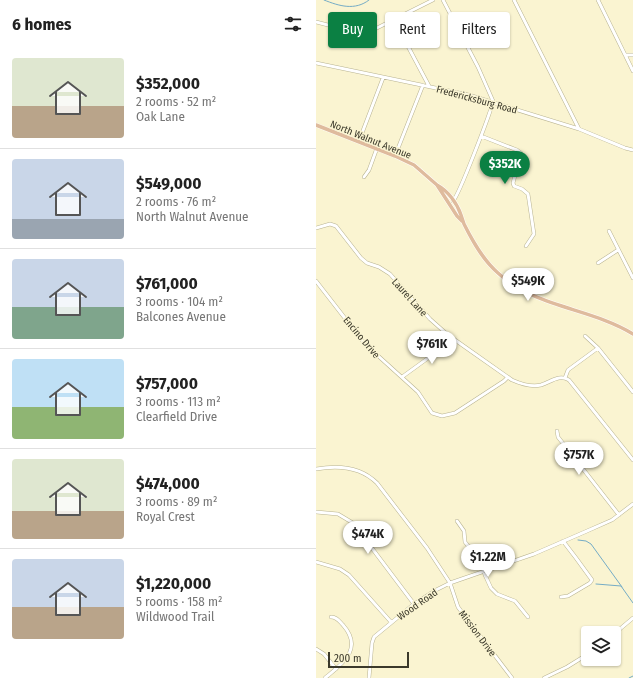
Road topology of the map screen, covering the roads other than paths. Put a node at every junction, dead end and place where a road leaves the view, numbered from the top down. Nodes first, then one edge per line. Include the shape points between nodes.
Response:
1 (433, 0) edge
2 (443, 0) edge
3 (514, 0) edge
4 (598, 0) edge
5 (410, 12) edge
6 (316, 22) edge
7 (385, 24) edge
8 (409, 48) edge
9 (625, 54) junction
10 (633, 55) edge
11 (316, 62) edge
12 (633, 71) edge
13 (383, 78) junction
14 (423, 85) junction
15 (429, 86) junction
16 (493, 102) junction
17 (316, 125) edge
18 (579, 129) junction
19 (481, 136) junction
20 (359, 141) junction
21 (377, 148) junction
22 (633, 150) edge
23 (396, 156) junction
24 (364, 177) dead end
25 (437, 185) junction
26 (453, 201) junction
27 (463, 222) junction
28 (316, 228) edge
29 (608, 231) dead end
30 (526, 246) dead end
31 (618, 250) junction
32 (598, 263) dead end
33 (633, 278) edge
34 (316, 281) edge
35 (633, 334) edge
36 (585, 336) dead end
37 (453, 340) junction
38 (598, 348) junction
39 (402, 377) junction
40 (508, 377) junction
41 (565, 378) junction
42 (633, 392) edge
43 (557, 431) dead end
44 (633, 460) edge
45 (316, 469) edge
46 (633, 504) edge
47 (316, 512) edge
48 (619, 515) junction
49 (457, 521) dead end
50 (563, 541) junction
51 (316, 562) edge
52 (484, 571) junction
53 (450, 584) junction
54 (561, 597) dead end
55 (414, 604) junction
56 (331, 617) dead end
57 (528, 617) dead end
58 (633, 618) edge
59 (391, 622) junction
60 (621, 628) edge
61 (316, 649) edge
62 (581, 658) edge
63 (336, 669) junction
64 (324, 678) edge
65 (369, 678) edge
66 (512, 678) edge
67 (544, 678) edge

1 - 5 street
2 - 16 street via 484,79
3 - 18 street
4 - 9 street
6 - 7 street via 363,34
8 - 15 street
9 - 10 street
9 - 12 street
11 - 13 street, Fredericksburg Road
13 - 14 street, Fredericksburg Road
13 - 20 street
14 - 15 street, Fredericksburg Road
14 - 23 street
15 - 16 street, Fredericksburg Road
16 - 18 street, Fredericksburg Road
16 - 19 street
17 - 20 main road, North Walnut Avenue
18 - 22 street, Fredericksburg Road
19 - 26 street
19 - 30 street via 517,150 521,154 512,183 528,194 534,234
20 - 21 main road, North Walnut Avenue
21 - 23 main road, North Walnut Avenue
21 - 24 street
23 - 25 main road, North Walnut Avenue via 422,171
25 - 26 main road, North Walnut Avenue via 445,189
25 - 27 main road, North Walnut Avenue
26 - 27 main road, North Walnut Avenue via 461,213
27 - 35 main road, North Walnut Avenue via 488,263 516,287
28 - 37 street, Laurel Lane via 330,224 336,226 361,258 390,274 430,319
29 - 31 street
31 - 32 street
31 - 33 street
34 - 39 street, Encino Drive via 364,344
36 - 38 street
37 - 39 street
37 - 40 street, Laurel Lane
38 - 41 street via 568,370
38 - 42 street
39 - 40 street, Encino Drive via 420,394 430,410 442,416 454,413
40 - 41 street, Laurel Lane via 519,383 535,386
41 - 44 street
43 - 48 street via 558,437
45 - 53 street, Mission Drive via 344,467 363,473 374,480 427,548
46 - 48 street, Wood Road
47 - 55 street via 338,514 353,523
48 - 50 street, Wood Road
49 - 52 street via 464,531 465,542 478,552
50 - 52 street, Wood Road
50 - 54 street via 592,581 568,596
51 - 59 street via 340,569 349,575
52 - 53 street, Wood Road
52 - 57 street via 494,591 515,601
53 - 55 street, Wood Road
53 - 66 street, Mission Drive via 458,606
55 - 59 street, Wood Road
56 - 63 street via 336,618 344,626 351,640 347,659
58 - 60 street
59 - 65 street, Wood Road via 374,637
61 - 63 street via 324,654
62 - 67 street
63 - 64 street

